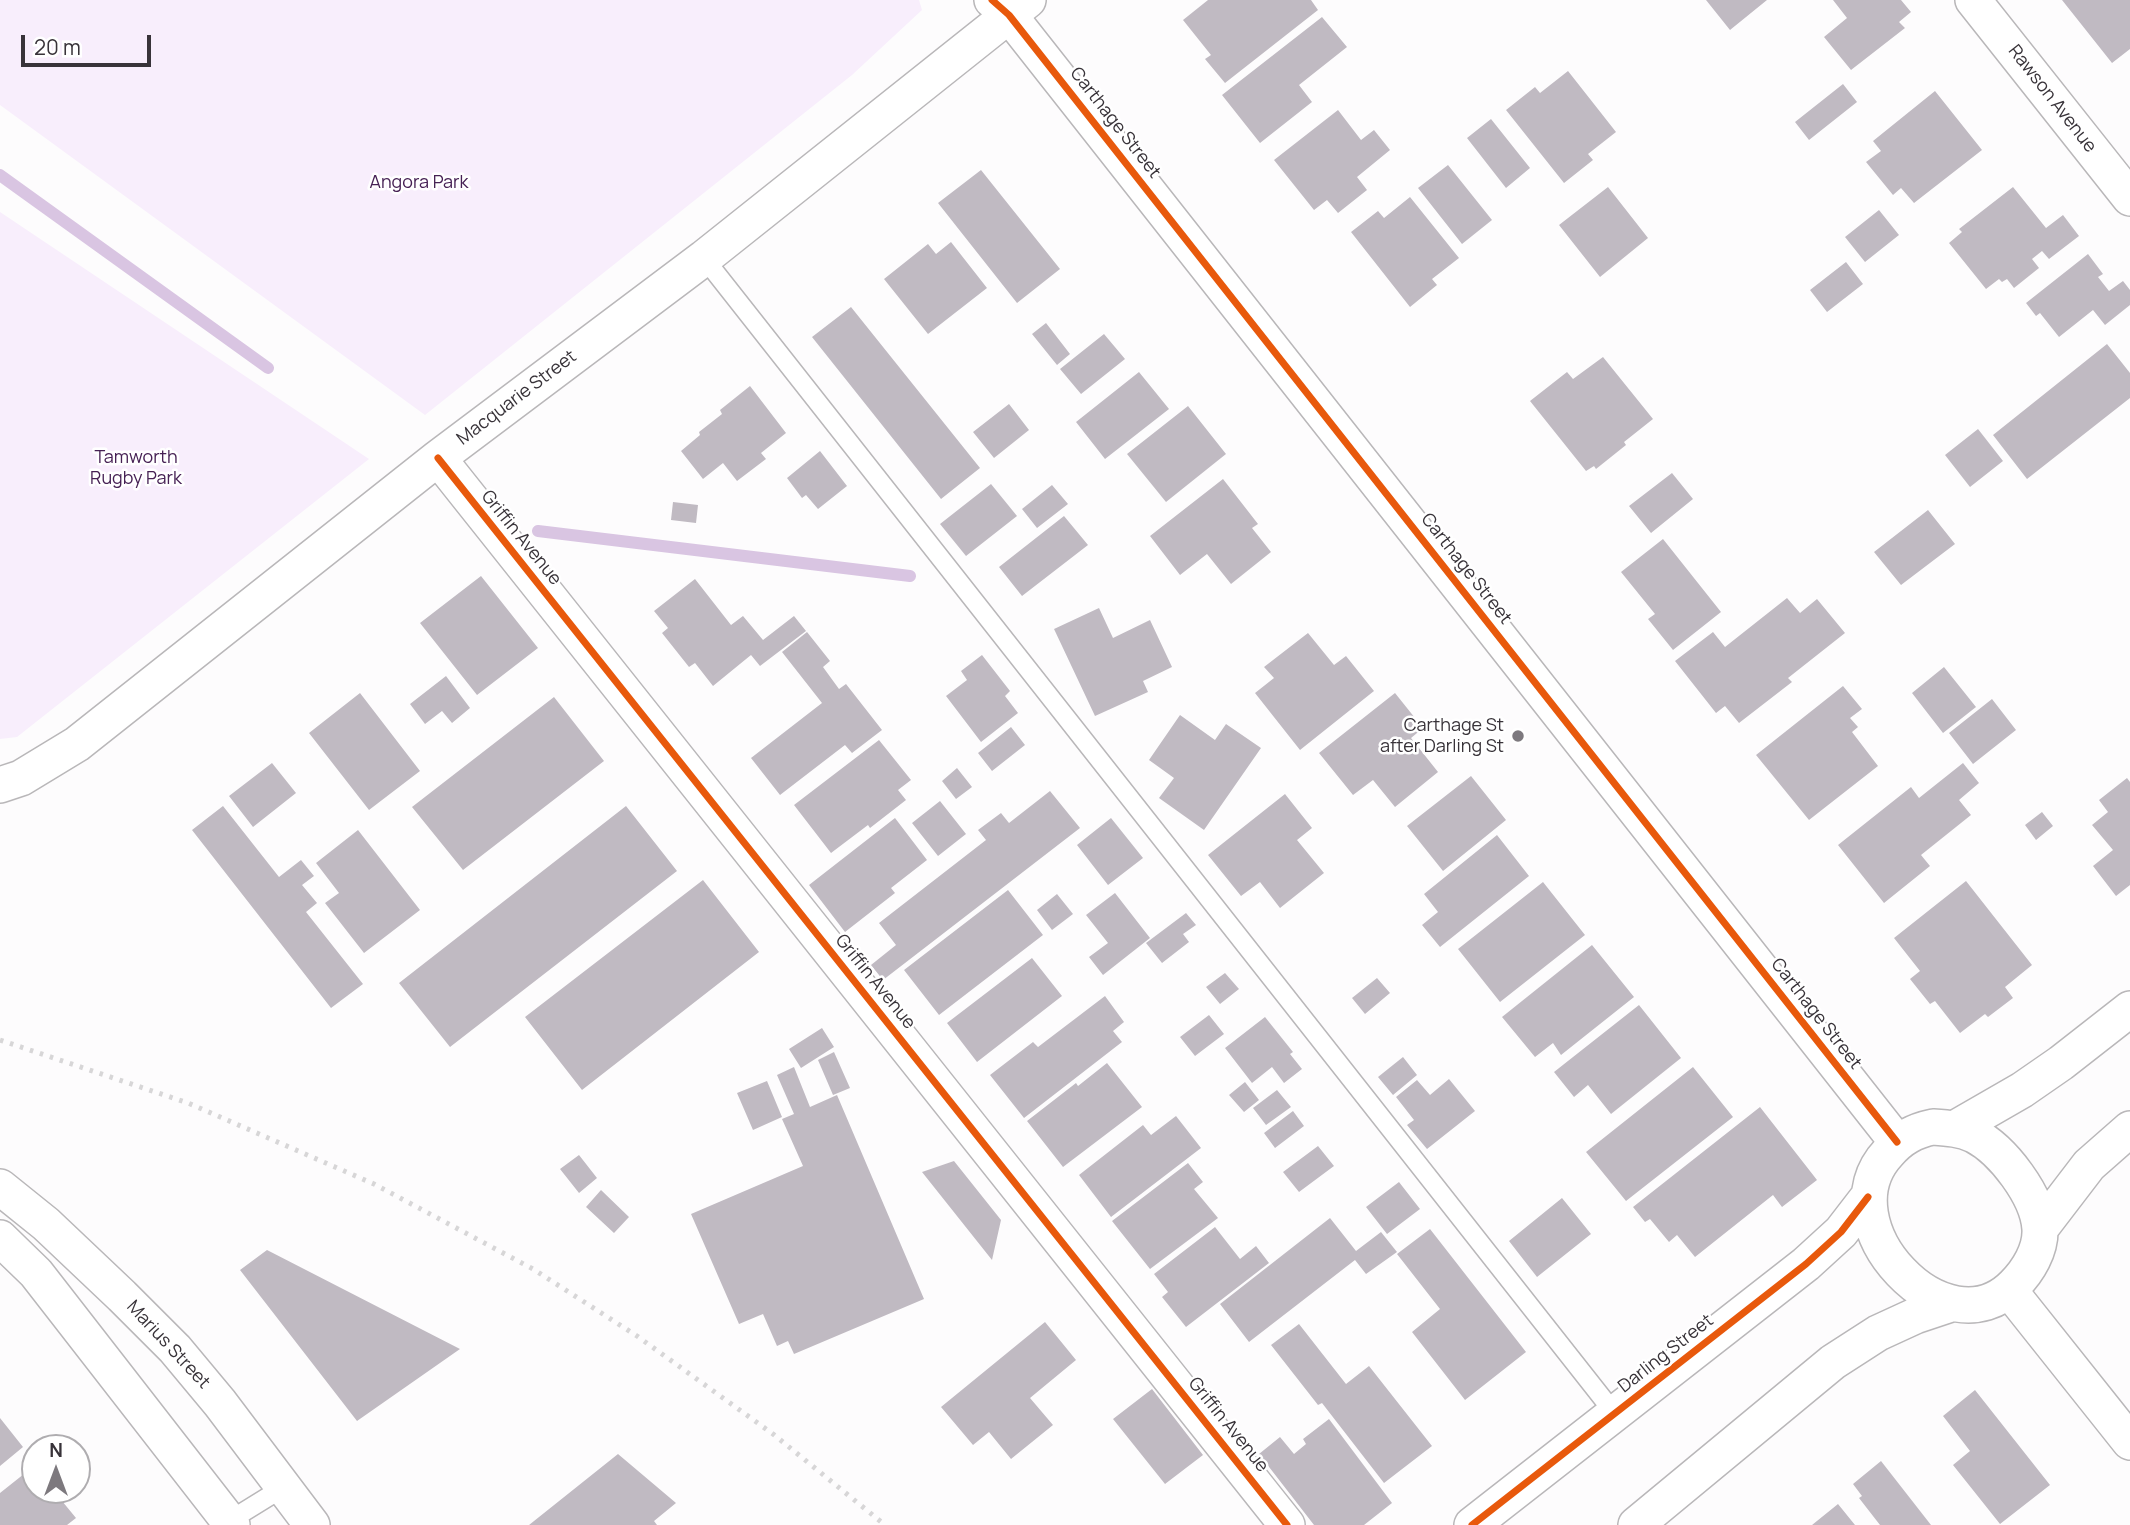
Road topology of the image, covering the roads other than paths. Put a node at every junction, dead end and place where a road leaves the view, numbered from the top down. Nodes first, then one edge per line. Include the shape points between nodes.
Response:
1 (1973, 0) edge
2 (1009, 4) edge
3 (2130, 198) edge
4 (704, 258) junction
5 (438, 458) junction
6 (0, 785) edge
7 (2130, 1009) edge
8 (1956, 1128) junction
9 (2130, 1129) edge
10 (1897, 1142) junction
11 (0, 1187) edge
12 (1868, 1197) junction
13 (2040, 1229) junction
14 (0, 1238) edge
15 (2009, 1290) junction
16 (1951, 1304) junction
17 (1615, 1414) junction
18 (2130, 1441) edge
19 (284, 1487) junction
20 (231, 1523) edge
21 (312, 1525) edge
22 (1287, 1525) edge
23 (1472, 1525) edge
24 (1636, 1525) edge

1 - 3 street, Rawson Avenue
2 - 4 street, Macquarie Street
2 - 10 street, Carthage Street
4 - 5 street, Macquarie Street
4 - 17 lane
5 - 6 street, Macquarie Street via 77,744 21,778
5 - 22 street, Griffin Avenue
7 - 8 street via 2022,1090
8 - 10 street via 1915,1131
8 - 13 street via 1976,1136 2012,1167 2025,1187
9 - 13 street via 2089,1164
10 - 12 street via 1881,1160
11 - 19 street, Marius Street via 55,1233 175,1349
12 - 16 street via 1871,1220 1892,1264 1928,1294
12 - 17 street, Darling Street via 1841,1232 1806,1264
13 - 15 street via 2025,1274
14 - 20 street via 36,1273
15 - 16 street via 1991,1301
15 - 18 street
16 - 24 street via 1878,1333 1833,1362
17 - 23 street, Darling Street
19 - 20 lane
19 - 21 street, Marius Street

